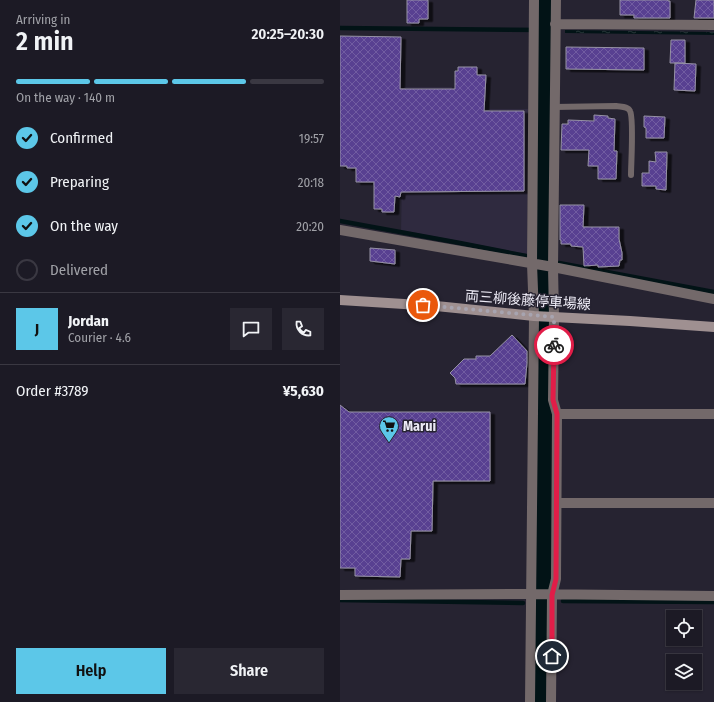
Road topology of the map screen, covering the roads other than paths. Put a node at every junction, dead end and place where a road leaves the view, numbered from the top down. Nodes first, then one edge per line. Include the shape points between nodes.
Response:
1 (534, 0) edge
2 (556, 0) edge
3 (556, 24) junction
4 (714, 25) edge
5 (554, 107) junction
6 (631, 174) dead end
7 (340, 230) edge
8 (534, 264) junction
9 (551, 267) junction
10 (714, 299) edge
11 (340, 300) edge
12 (536, 316) junction
13 (553, 317) junction
14 (714, 327) edge
15 (557, 414) junction
16 (714, 414) edge
17 (557, 503) junction
18 (714, 503) edge
19 (531, 594) junction
20 (340, 595) edge
21 (552, 595) junction
22 (714, 596) edge
23 (530, 702) edge
24 (551, 702) edge

1 - 8 street
2 - 3 street
3 - 4 street
3 - 5 street
5 - 6 lane via 626,107 632,120
5 - 9 street
7 - 8 street
8 - 9 street
8 - 12 street
9 - 10 street
9 - 13 street
11 - 12 main road, 両三柳後藤停車場線
12 - 13 main road, 両三柳後藤停車場線
12 - 19 street
13 - 14 main road, 両三柳後藤停車場線
13 - 15 street via 553,400
15 - 16 street
15 - 17 street
17 - 18 street
17 - 21 street via 556,579
19 - 20 street
19 - 21 street
19 - 23 street
21 - 22 street
21 - 24 street

